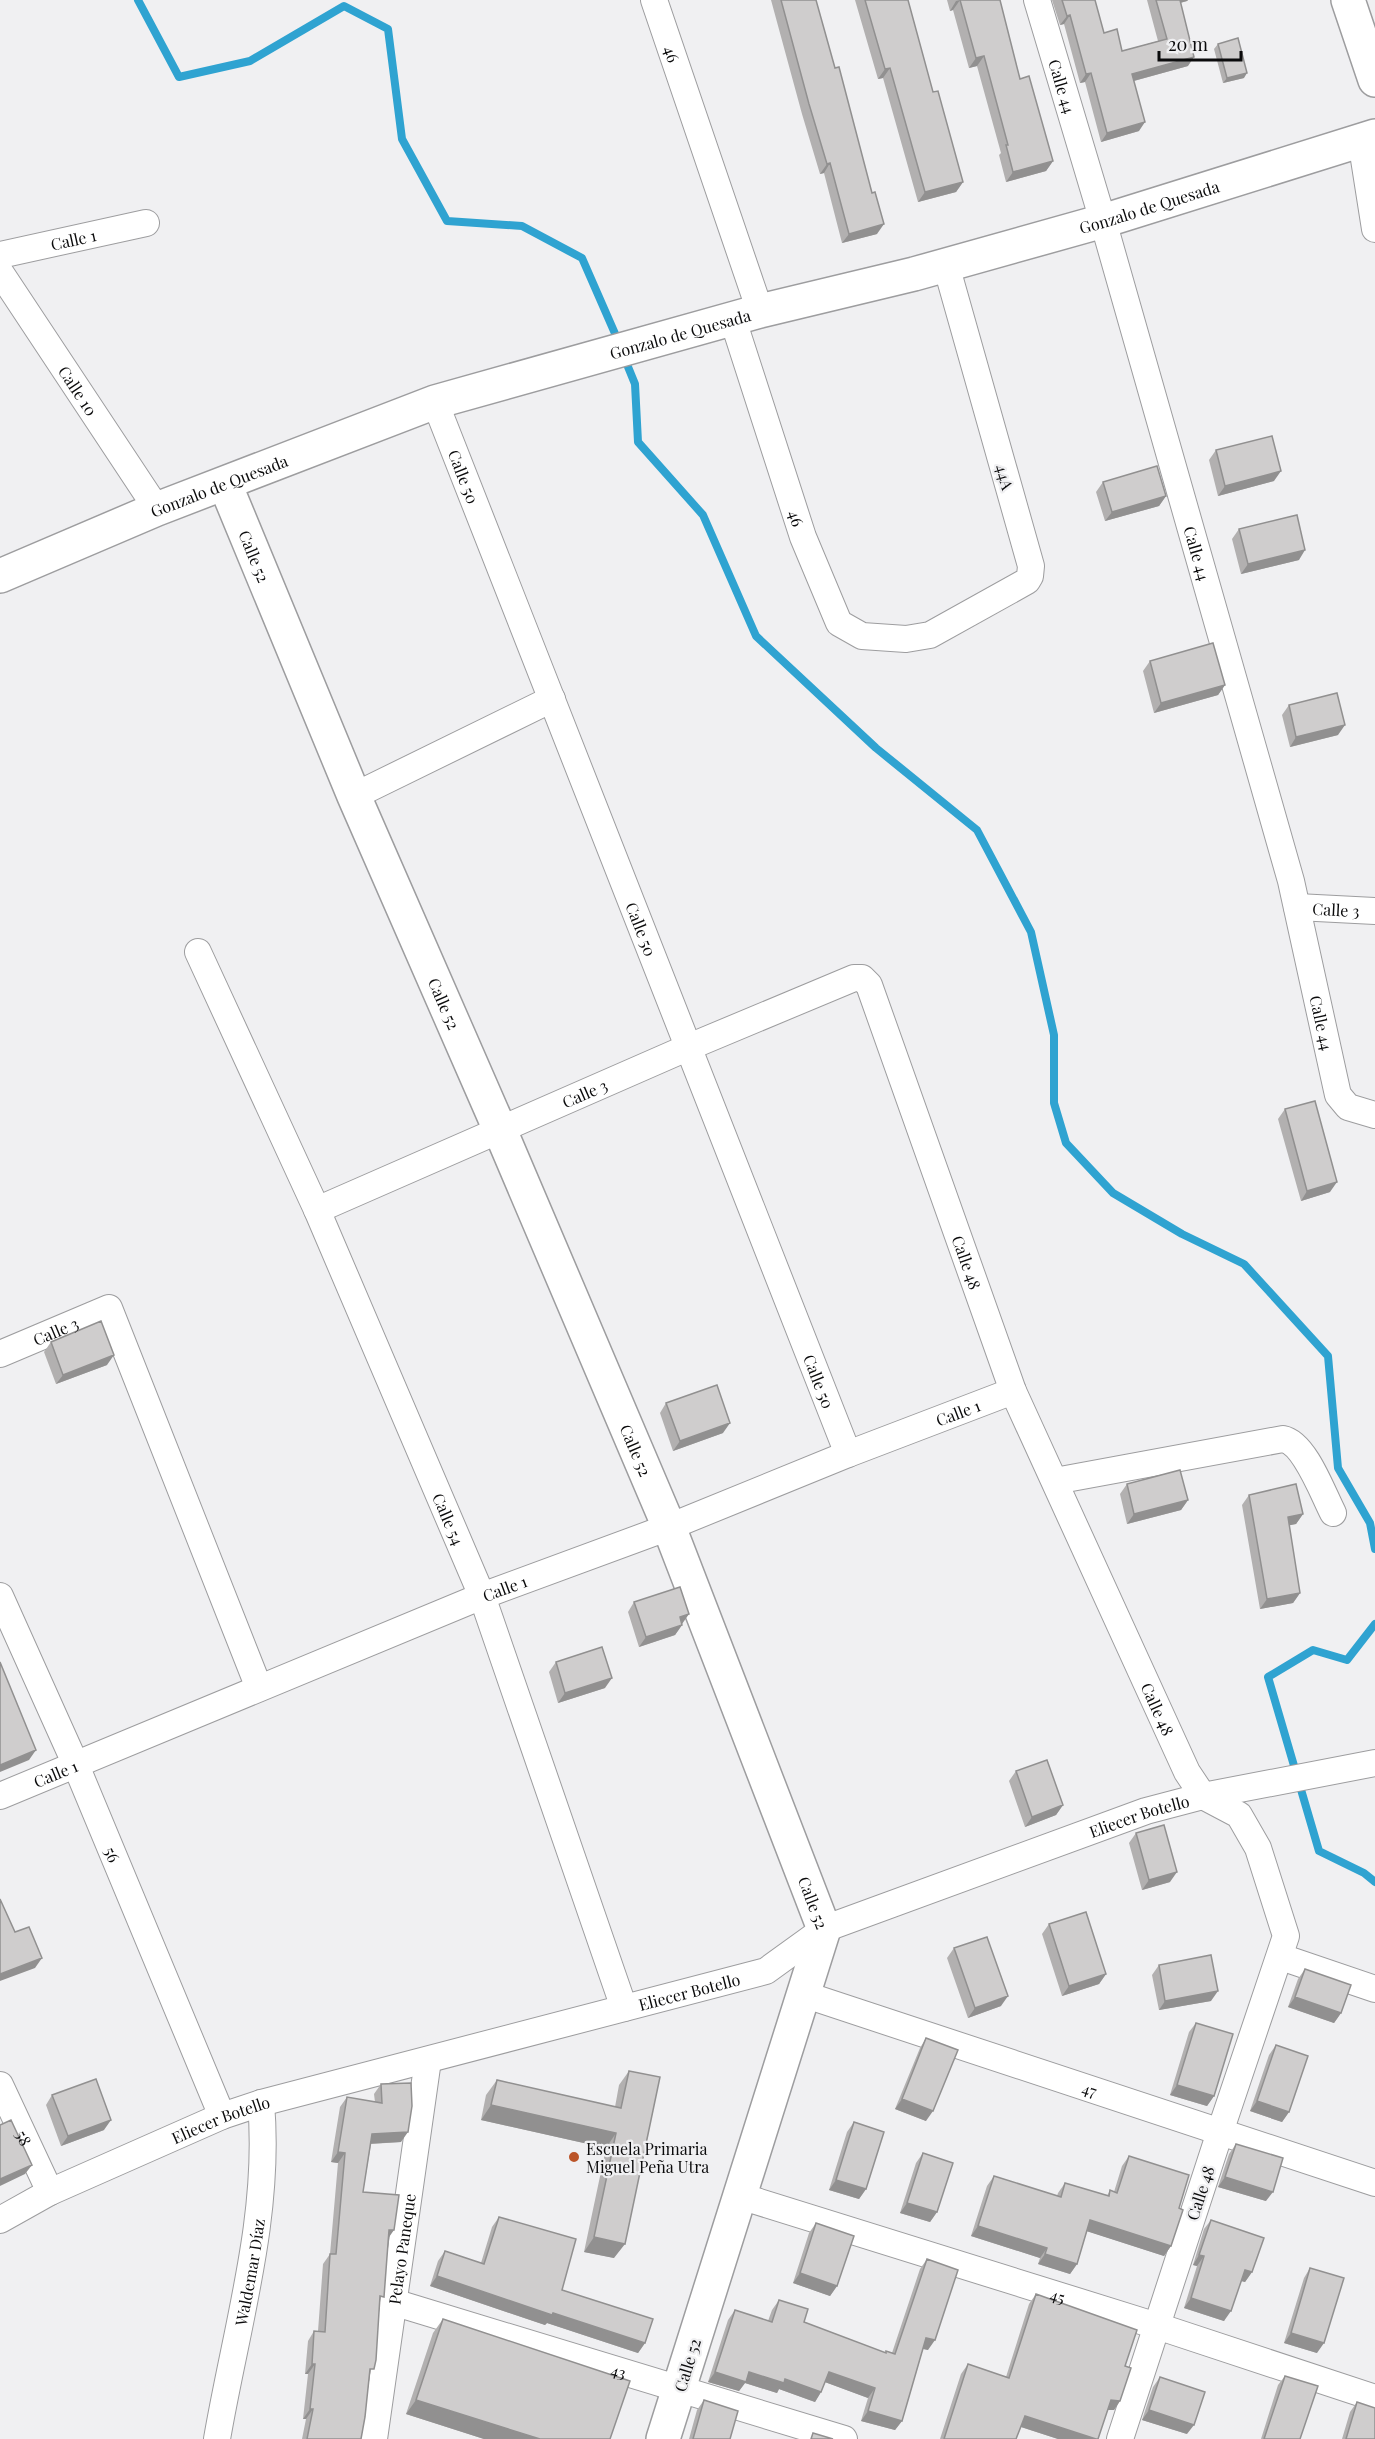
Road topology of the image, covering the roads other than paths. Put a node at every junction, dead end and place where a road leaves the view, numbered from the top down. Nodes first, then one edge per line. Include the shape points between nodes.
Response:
1 (654, 0) edge
2 (1037, 0) edge
3 (1348, 0) edge
4 (1375, 80) edge
5 (1368, 138) edge
6 (1103, 221) junction
7 (146, 223) dead end
8 (1375, 229) edge
9 (0, 255) edge
10 (946, 265) junction
11 (0, 272) edge
12 (746, 316) junction
13 (435, 402) junction
14 (225, 484) junction
15 (157, 509) junction
16 (0, 576) edge
17 (930, 635) joint
18 (552, 699) junction
19 (354, 795) junction
20 (1297, 907) junction
21 (1375, 911) edge
22 (198, 952) dead end
23 (854, 978) joint
24 (689, 1047) junction
25 (1375, 1115) edge
26 (500, 1130) junction
27 (317, 1210) junction
28 (0, 1354) edge
29 (1013, 1390) junction
30 (848, 1454) junction
31 (1055, 1481) junction
32 (1333, 1513) dead end
33 (669, 1527) junction
34 (0, 1596) edge
35 (482, 1596) junction
36 (259, 1688) junction
37 (75, 1763) junction
38 (1375, 1763) edge
39 (0, 1796) edge
40 (1203, 1796) junction
41 (824, 1929) junction
42 (1281, 1957) junction
43 (1375, 1989) edge
44 (803, 1995) junction
45 (624, 2008) junction
46 (428, 2060) junction
47 (0, 2085) edge
48 (261, 2103) junction
49 (222, 2116) junction
50 (1220, 2132) junction
51 (1375, 2183) edge
52 (50, 2192) junction
53 (740, 2196) junction
54 (0, 2220) edge
55 (393, 2302) junction
56 (1157, 2326) junction
57 (679, 2389) junction
58 (1375, 2398) edge
59 (217, 2439) edge
60 (374, 2439) edge
61 (663, 2439) edge
62 (844, 2439) edge
63 (1120, 2439) edge

1 - 12 street, 46
2 - 6 street, Calle 44
3 - 4 street
5 - 6 street, Gonzalo de Quesada
5 - 8 street
6 - 10 street, Gonzalo de Quesada
6 - 20 street, Calle 44
7 - 9 street, Calle 1
10 - 12 street, Gonzalo de Quesada
10 - 17 street, 44A via 1031,566 1027,581
11 - 15 street, Calle 10
12 - 13 street, Gonzalo de Quesada
12 - 17 street, 46 via 803,537 839,623 862,636 906,639
13 - 14 street, Gonzalo de Quesada
13 - 18 street, Calle 50
14 - 15 street, Gonzalo de Quesada
14 - 19 street, Calle 52
15 - 16 street, Gonzalo de Quesada
18 - 19 street
18 - 24 street, Calle 50
19 - 26 street, Calle 52
20 - 21 street, Calle 3
20 - 25 street, Calle 44 via 1338,1095 1348,1107
22 - 27 street, Calle 54
23 - 24 street, Calle 3
23 - 29 street, Calle 48 via 862,978 868,985
24 - 26 street, Calle 3
24 - 30 street, Calle 50
26 - 27 street, Calle 3
26 - 33 street, Calle 52
27 - 35 street, Calle 54
28 - 36 street, Calle 3 via 110,1308
29 - 30 street, Calle 1
29 - 31 street, Calle 48
30 - 33 street, Calle 1
31 - 32 street via 1283,1439 1291,1440 1304,1455
31 - 40 street, Calle 48 via 1187,1772
33 - 35 street, Calle 1
33 - 41 street, Calle 52
34 - 37 street, 56
35 - 36 street, Calle 1
35 - 45 street, Calle 54
36 - 37 street, Calle 1
37 - 39 street, Calle 1
37 - 49 street, 56
38 - 40 street, Eliecer Botello
40 - 41 street, Eliecer Botello via 1146,1811
40 - 42 street, Calle 48 via 1239,1815 1258,1848 1286,1936
41 - 44 street, Calle 52
41 - 45 street, Eliecer Botello via 766,1971
42 - 43 street
42 - 50 street, Calle 48
44 - 50 street, 47
44 - 53 street, Calle 52
45 - 46 street, Eliecer Botello
46 - 48 street, Eliecer Botello
46 - 55 street, Pelayo Paneque
47 - 52 street, 58
48 - 49 street, Eliecer Botello
48 - 59 street, Waldemar Díaz via 263,2181
49 - 52 street, Eliecer Botello
50 - 51 street, 47
50 - 56 street, Calle 48
52 - 54 street, Eliecer Botello
53 - 56 street, 45
53 - 57 street, Calle 52
55 - 57 street, 43
55 - 60 street, Pelayo Paneque
56 - 58 street, 45
56 - 63 street, Calle 48
57 - 61 street, Calle 52
57 - 62 street, 43

